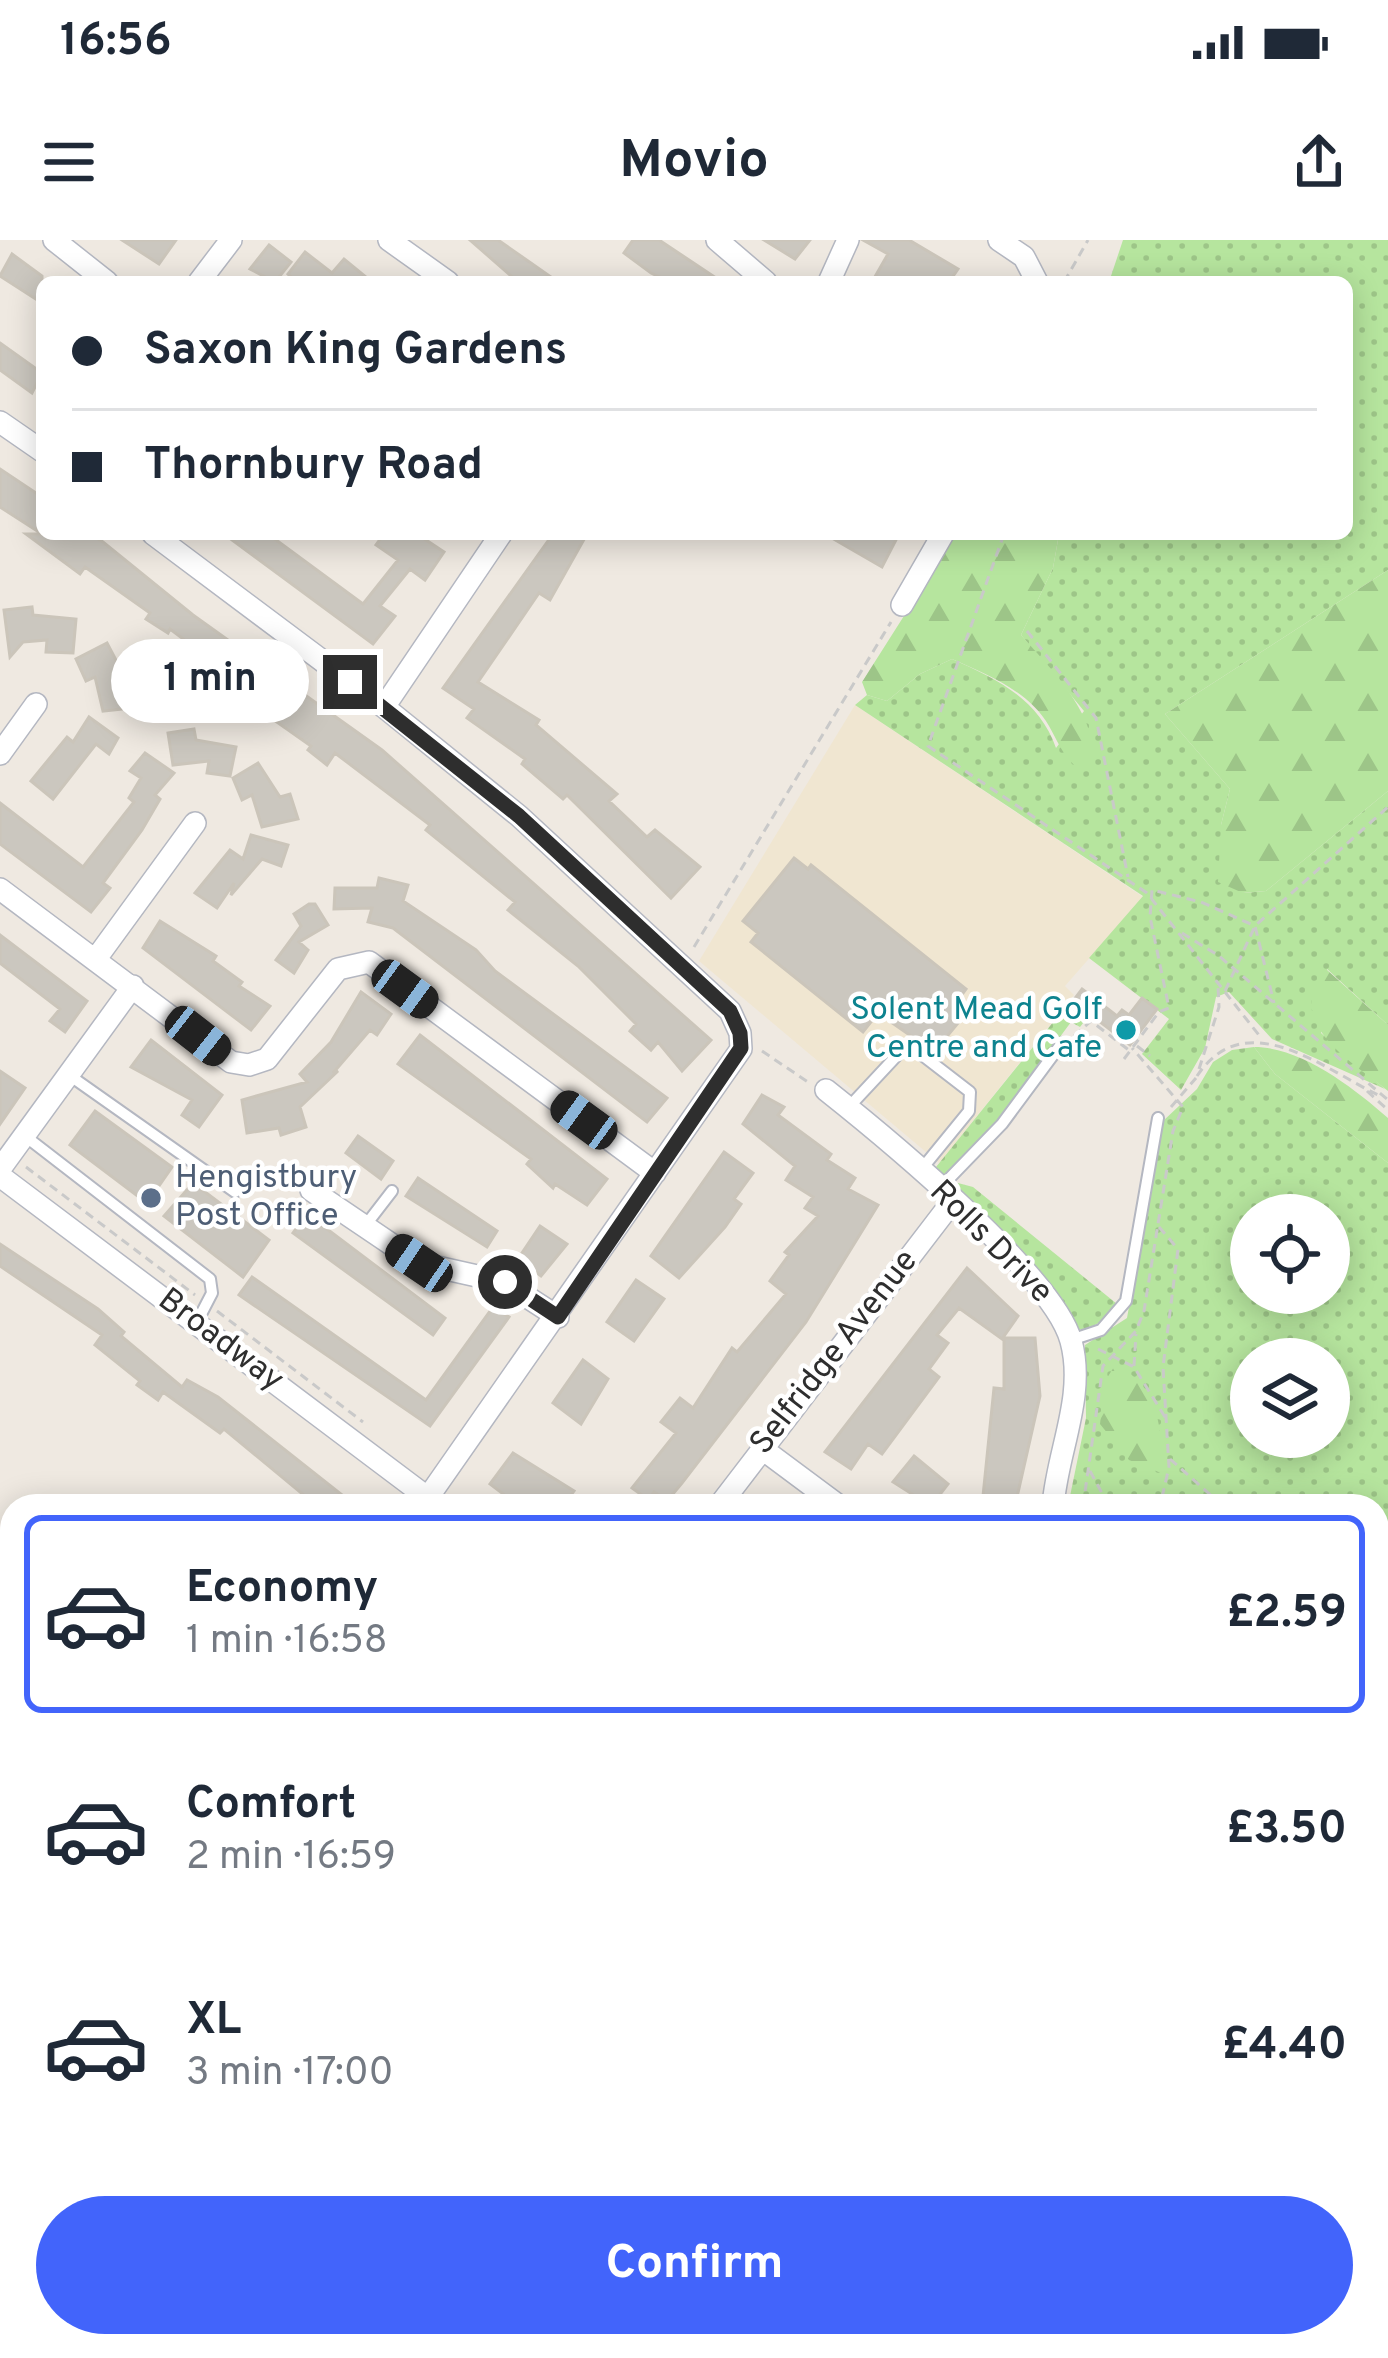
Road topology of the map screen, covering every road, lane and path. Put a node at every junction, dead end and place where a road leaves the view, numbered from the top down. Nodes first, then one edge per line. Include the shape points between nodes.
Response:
1 (54, 240) edge
2 (231, 240) edge
3 (717, 240) edge
4 (848, 240) edge
5 (999, 240) edge
6 (1088, 240) edge
7 (391, 241) edge
8 (99, 276) edge
9 (204, 276) edge
10 (440, 276) edge
11 (759, 276) edge
12 (832, 276) edge
13 (1034, 276) edge
14 (1067, 276) edge
15 (0, 422) edge
16 (36, 447) edge
17 (161, 540) edge
18 (492, 540) edge
19 (940, 540) edge
20 (1002, 540) edge
21 (902, 605) joint
22 (1027, 631) dead end
23 (37, 704) dead end
24 (384, 706) junction
25 (0, 754) edge
26 (1388, 807) edge
27 (196, 823) dead end
28 (1128, 878) junction
29 (0, 889) edge
30 (1148, 893) junction
31 (1255, 926) junction
32 (1180, 932) junction
33 (95, 960) junction
34 (682, 966) junction
35 (1233, 967) junction
36 (1218, 985) junction
37 (133, 986) junction
38 (1225, 993) junction
39 (1274, 1003) junction
40 (1262, 1039) junction
41 (1062, 1043) joint
42 (741, 1048) junction
43 (1132, 1048) junction
44 (1150, 1056) dead end
45 (1124, 1059) dead end
46 (70, 1075) junction
47 (1197, 1076) junction
48 (1366, 1089) junction
49 (826, 1090) joint
50 (1181, 1099) junction
51 (1386, 1099) edge
52 (848, 1108) junction
53 (1388, 1110) edge
54 (1158, 1118) joint
55 (25, 1136) junction
56 (4, 1167) edge
57 (920, 1172) junction
58 (655, 1173) junction
59 (311, 1190) dead end
60 (392, 1191) dead end
61 (236, 1192) dead end
62 (945, 1195) junction
63 (365, 1226) junction
64 (1158, 1226) junction
65 (202, 1313) junction
66 (558, 1317) junction
67 (1136, 1330) junction
68 (1082, 1341) junction
69 (1109, 1355) junction
70 (1134, 1367) junction
71 (1166, 1417) junction
72 (369, 1426) dead end
73 (761, 1448) junction
74 (1168, 1458) junction
75 (1089, 1470) junction
76 (418, 1494) edge
77 (435, 1494) edge
78 (728, 1494) edge
79 (822, 1494) edge
80 (1055, 1494) edge
81 (1085, 1494) edge
82 (1102, 1494) edge
83 (1162, 1494) edge
84 (1209, 1494) edge

1 - 8 street
2 - 9 street
3 - 11 street
4 - 12 street
5 - 13 street via 1024,257
6 - 14 path
7 - 10 street
15 - 16 street
17 - 24 street
18 - 24 street
19 - 21 street
20 - 28 path via 928,746
21 - 34 path
22 - 28 path via 1096,718
23 - 25 street
24 - 34 street
26 - 31 path
27 - 33 street
28 - 30 path
29 - 33 street
30 - 31 path via 1201,902
30 - 32 path
30 - 43 path via 1169,1008
31 - 35 path
31 - 39 path
32 - 35 path
32 - 36 path
33 - 37 street
34 - 42 street via 730,1011
35 - 38 path
35 - 39 path
36 - 38 path
36 - 47 path via 1220,1007
37 - 46 street
37 - 58 street via 231,1062 249,1065 267,1059 338,969 369,962
38 - 40 path
39 - 51 path
40 - 47 path via 1222,1048
40 - 48 path
41 - 43 path via 1090,1021
41 - 62 lane
42 - 49 path via 756,1047
42 - 58 street
43 - 44 path
43 - 45 path
43 - 50 path
46 - 55 street
46 - 61 lane
47 - 50 path
48 - 51 path
48 - 53 path
49 - 52 street, Rolls Drive
50 - 54 path
50 - 64 path
52 - 57 street, Rolls Drive
52 - 57 lane via 896,1054 913,1048 970,1092 973,1102
54 - 68 lane via 1126,1301
55 - 56 street
55 - 65 lane via 210,1279
56 - 65 street, Broadway
56 - 65 path
57 - 62 street, Rolls Drive
58 - 66 street
59 - 63 street
60 - 63 lane
62 - 68 street, Rolls Drive via 1038,1282
62 - 73 street, Selfridge Avenue
63 - 66 street via 419,1263 505,1282
64 - 67 path
64 - 71 path via 1178,1250 1163,1367
65 - 72 path
65 - 76 street, Broadway
66 - 77 street
67 - 69 path
67 - 70 path
68 - 69 path
68 - 80 street, Rolls Drive
69 - 70 path
69 - 75 path
70 - 71 path
71 - 74 path
73 - 78 street, Selfridge Avenue
73 - 79 street
74 - 83 path
74 - 84 path
75 - 81 path
75 - 82 path

